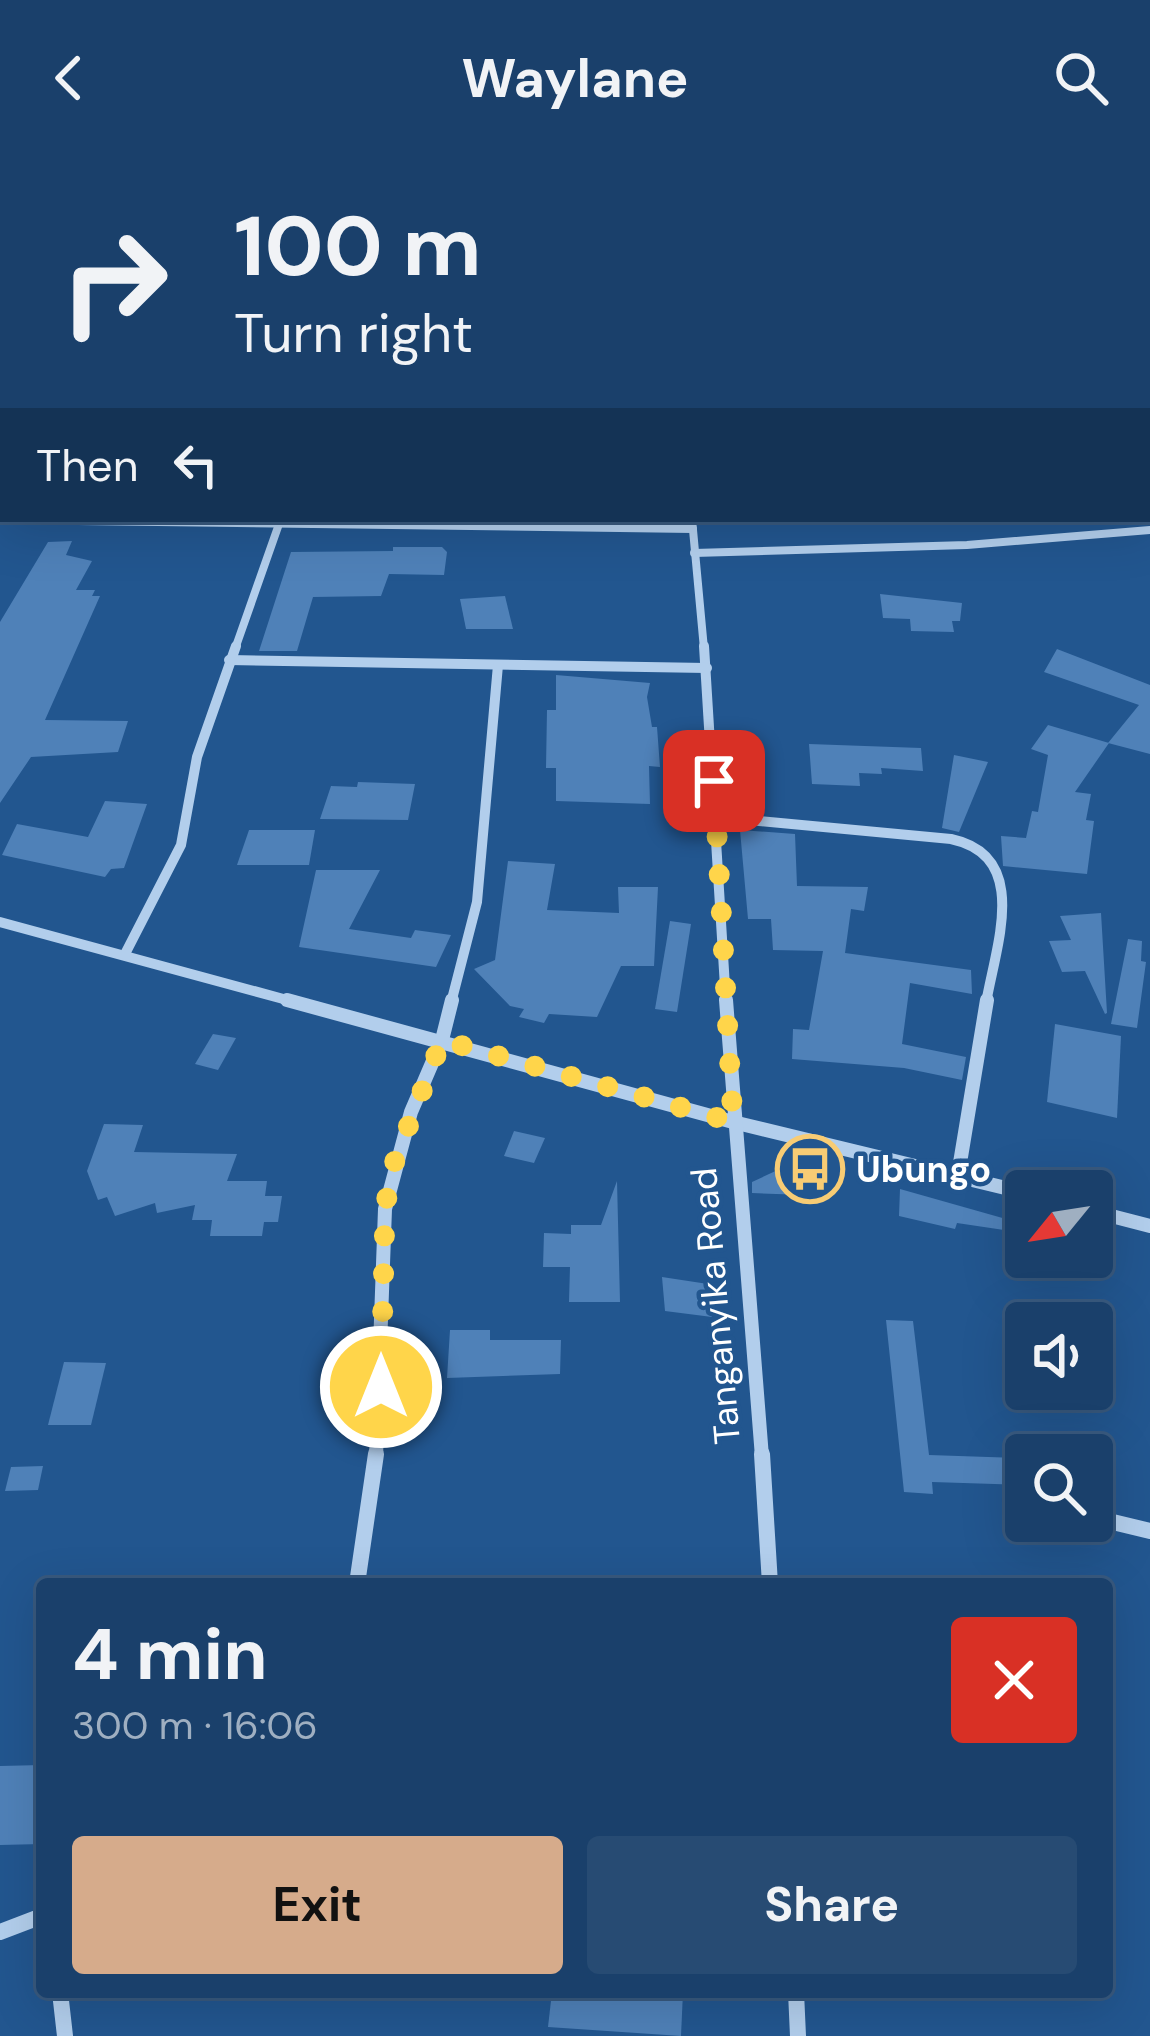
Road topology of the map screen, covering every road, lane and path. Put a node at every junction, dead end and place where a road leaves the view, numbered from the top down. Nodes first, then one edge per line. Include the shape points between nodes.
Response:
1 (140, 522) edge
2 (279, 524) junction
3 (692, 524) edge
4 (1150, 530) edge
5 (694, 553) junction
6 (229, 660) junction
7 (498, 665) junction
8 (707, 668) junction
9 (716, 817) junction
10 (5, 923) edge
11 (0, 938) edge
12 (125, 954) junction
13 (442, 1040) junction
14 (733, 1122) junction
15 (958, 1175) junction
16 (1005, 1187) edge
17 (1113, 1216) edge
18 (1150, 1226) edge
19 (1113, 1522) edge
20 (1150, 1532) edge
21 (358, 1578) edge
22 (770, 1578) edge
23 (36, 1918) edge
24 (0, 1932) edge
25 (61, 1998) edge
26 (796, 1998) edge
27 (65, 2036) edge
28 (799, 2036) edge

1 - 2 street
2 - 3 street
2 - 6 street
3 - 5 street, Tanganyika Road
4 - 5 street
5 - 8 street, Tanganyika Road
6 - 7 street
6 - 12 street via 197,757 181,845
7 - 8 street
7 - 13 street via 477,902
8 - 9 street, Tanganyika Road
9 - 14 street, Tanganyika Road
9 - 15 street via 951,839 979,845 996,860 1004,893
10 - 11 street
10 - 12 street
12 - 13 street
13 - 14 street
13 - 21 street via 404,1131 385,1210 380,1423
14 - 15 street
14 - 22 street, Tanganyika Road
15 - 16 street
17 - 18 street
19 - 20 street
23 - 24 street
25 - 27 street
26 - 28 street

